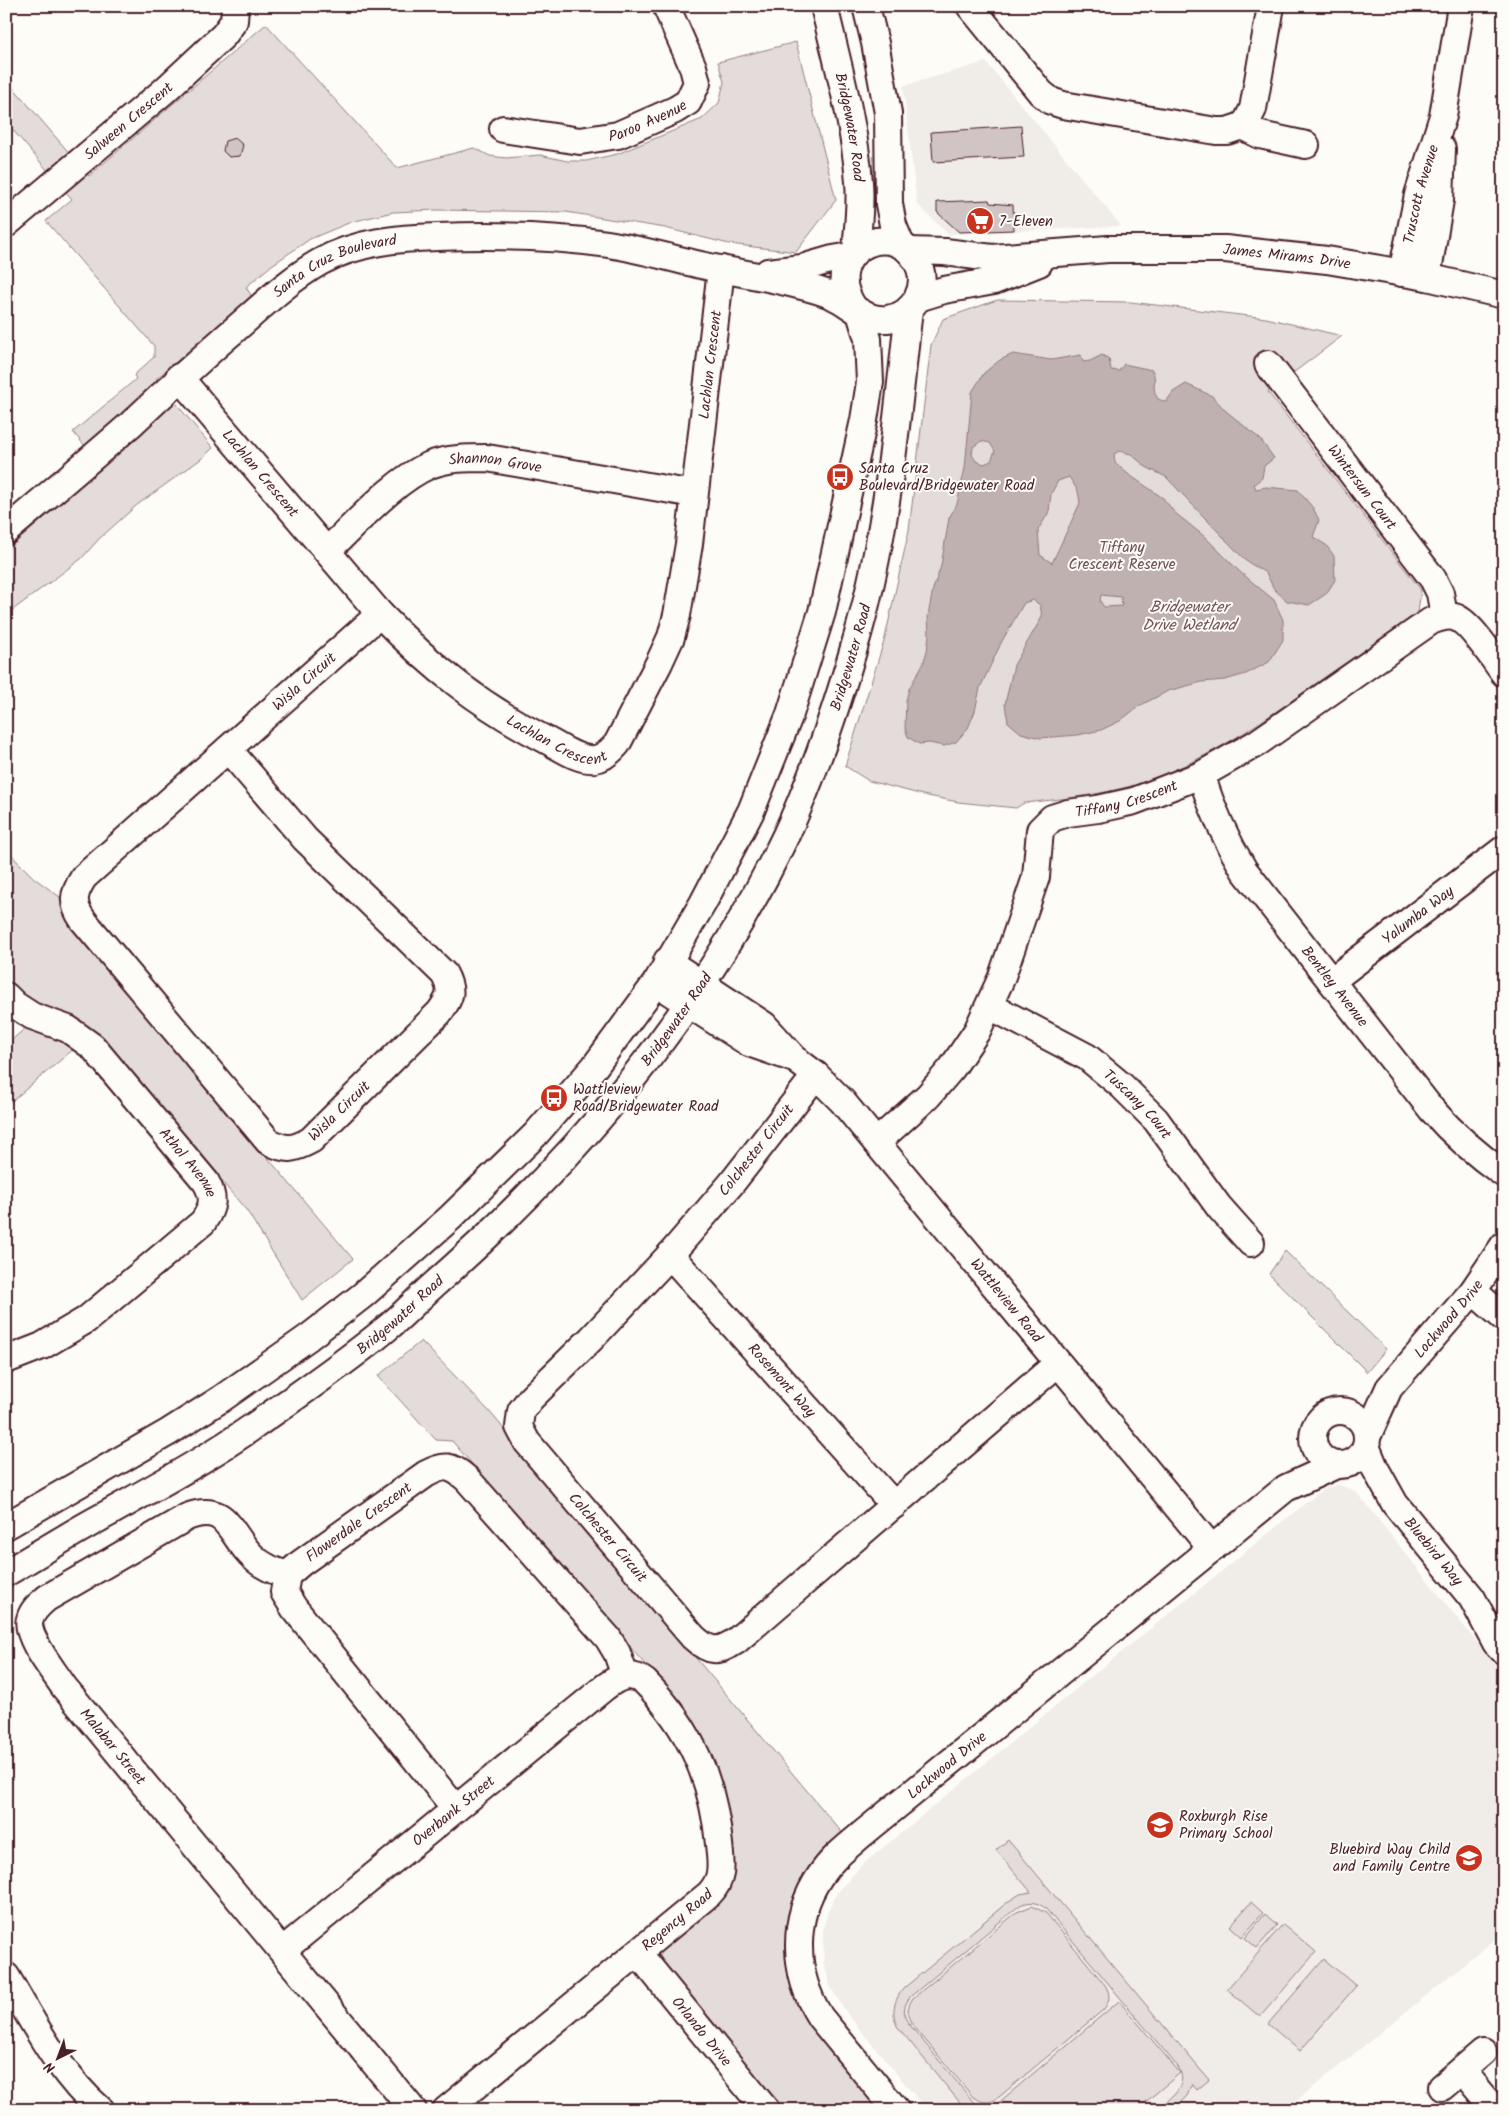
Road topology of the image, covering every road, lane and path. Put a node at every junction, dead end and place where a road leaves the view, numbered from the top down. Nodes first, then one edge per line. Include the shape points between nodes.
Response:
1 (235, 6) edge
2 (666, 6) edge
3 (824, 6) edge
4 (866, 6) edge
5 (970, 6) edge
6 (1271, 6) edge
7 (1461, 6) edge
8 (1242, 126) junction
9 (503, 129) dead end
10 (1306, 145) dead end
11 (6, 224) edge
12 (905, 248) junction
13 (853, 253) junction
14 (1066, 253) junction
15 (721, 269) junction
16 (750, 273) junction
17 (1415, 275) junction
18 (1504, 295) edge
19 (914, 304) junction
20 (857, 310) junction
21 (1268, 364) dead end
22 (180, 377) junction
23 (694, 494) junction
24 (6, 531) edge
25 (327, 551) junction
26 (380, 614) junction
27 (1444, 616) junction
28 (1504, 674) edge
29 (228, 749) junction
30 (1201, 776) junction
31 (1504, 849) edge
32 (662, 972) junction
33 (1332, 981) junction
34 (695, 994) junction
35 (6, 996) edge
36 (990, 1006) junction
37 (816, 1075) junction
38 (878, 1142) junction
39 (1504, 1174) edge
40 (1251, 1243) dead end
41 (1504, 1245) edge
42 (670, 1255) junction
43 (1473, 1291) junction
44 (1504, 1318) edge
45 (6, 1360) edge
46 (1058, 1363) junction
47 (1389, 1388) junction
48 (1348, 1412) junction
49 (1367, 1442) junction
50 (1314, 1446) junction
51 (1340, 1465) junction
52 (1286, 1488) junction
53 (1395, 1504) junction
54 (894, 1505) junction
55 (6, 1526) edge
56 (1212, 1549) junction
57 (6, 1573) edge
58 (288, 1575) junction
59 (1472, 1598) junction
60 (1504, 1626) edge
61 (1504, 1651) edge
62 (625, 1676) junction
63 (456, 1808) junction
64 (282, 1950) junction
65 (638, 1953) junction
66 (6, 1976) edge
67 (1483, 2052) dead end
68 (1462, 2070) junction
69 (1442, 2087) dead end
70 (88, 2106) edge
71 (413, 2110) edge
72 (446, 2110) edge
73 (766, 2110) edge
74 (896, 2110) edge
75 (1495, 2110) edge

1 - 11 street, Salween Crescent via 234,21 224,35 164,91
2 - 9 street, Paroo Avenue via 695,75 696,83 688,102 618,135 580,140
3 - 13 street, Bridgewater Road via 859,181 860,211
4 - 12 street, Bridgewater Road via 888,113 889,204 893,225
5 - 8 street via 1041,94 1063,105 1216,131
6 - 8 street via 1253,109
7 - 17 street, Truscott Avenue via 1443,116 1440,200
8 - 10 street via 1260,136
12 - 13 street via 890,241 877,240
12 - 14 street, James Mirams Drive via 992,258
12 - 19 street via 917,261 921,273 922,286
13 - 16 street, Santa Cruz Boulevard via 802,268
13 - 20 street via 844,268 842,282 846,296
14 - 17 street, James Mirams Drive via 1108,249 1225,250 1327,260
14 - 19 street, James Mirams Drive via 994,281 944,290
15 - 16 street, Santa Cruz Boulevard
15 - 22 street, Santa Cruz Boulevard via 662,254 563,239 398,238 357,247 322,261 290,283
15 - 23 street, Lachlan Crescent
16 - 20 street, Santa Cruz Boulevard via 832,295
17 - 18 street, James Mirams Drive
19 - 20 street via 898,316 885,320 872,319
19 - 34 street, Bridgewater Road via 882,529 859,630 827,732 786,833 738,924
20 - 32 street via 868,339 870,382 822,612 790,714 751,811 703,903
21 - 27 street, Wintersun Court via 1433,579 1440,593
22 - 24 street, Santa Cruz Boulevard
22 - 25 street, Lachlan Crescent
23 - 25 street, Shannon Grove via 487,458 458,458 430,465 403,480
23 - 26 street, Lachlan Crescent via 683,585 671,637 617,744 601,758 576,756 490,709 426,660
25 - 26 street, Lachlan Crescent
26 - 29 street, Wisla Circuit
27 - 28 street via 1456,617 1467,626
27 - 30 street, Tiffany Crescent via 1430,622 1257,742
29 - 29 street, Wisla Circuit via 84,877 76,890 75,908 268,1141 281,1148 297,1148 311,1140 440,1013 448,1001 450,987 444,974 305,839
30 - 33 street, Bentley Avenue via 1219,824 1244,870
30 - 36 street, Tiffany Crescent via 1134,801 1052,818 1040,830 1036,878
31 - 33 street, Yalumba Way
32 - 34 street, Wattleview Road
32 - 55 street via 595,1066 535,1135 450,1218 363,1295 259,1373 169,1432
33 - 39 street, Bentley Avenue via 1450,1129
34 - 37 street, Wattleview Road via 764,1025 795,1059
34 - 57 street, Bridgewater Road via 625,1090 555,1170 482,1243 390,1326 286,1404 216,1450
35 - 45 street, Athol Avenue via 32,1016 68,1029 93,1047 206,1182 213,1202 203,1222 86,1320 42,1346
36 - 38 street, Tiffany Crescent via 952,1068
36 - 40 street, Tuscany Court via 1087,1057 1122,1086 1156,1120 1219,1207
37 - 38 street, Wattleview Road
37 - 42 street, Colchester Circuit via 732,1184
38 - 46 street, Wattleview Road
41 - 43 street, Lockwood Drive
42 - 54 street, Rosemont Way
42 - 54 street, Colchester Circuit via 592,1339 530,1398 521,1411 519,1427 527,1442 693,1638 714,1650 726,1648
43 - 44 street
43 - 47 street, Lockwood Drive
46 - 54 street, Colchester Circuit
46 - 56 street, Wattleview Road
47 - 48 street, Lockwood Drive
47 - 49 street, Lockwood Drive
48 - 49 street via 1362,1422
48 - 50 street via 1331,1412 1324,1416 1314,1430
49 - 51 street via 1358,1459
49 - 53 street, Bluebird Way via 1375,1468
50 - 51 street via 1322,1459
50 - 52 street, Lockwood Drive
51 - 52 street, Lockwood Drive
51 - 53 street, Bluebird Way via 1366,1478
52 - 56 street, Lockwood Drive
53 - 59 street, Bluebird Way
56 - 74 street, Lockwood Drive via 836,1856 813,1887 803,1914 799,1941 801,1969 808,1994 834,2035
58 - 62 street, Flowerdale Crescent via 426,1474 440,1467 455,1468 608,1638
58 - 63 street via 284,1592 294,1608
58 - 64 street, Malabar Street via 270,1570 252,1557 227,1524 215,1514 201,1512 47,1598 35,1608 28,1621 36,1644 64,1687
59 - 60 street, Bluebird Way
59 - 61 street, Bluebird Way via 1496,1643
62 - 63 street, Overbank Street via 605,1687
62 - 65 street, Regency Road via 645,1682 690,1740 711,1790 722,1869 716,1887
63 - 64 street, Overbank Street
64 - 71 street, Malabar Street
65 - 72 street, Regency Road
65 - 73 street, Orlando Drive
66 - 70 street via 43,2040
67 - 68 street
68 - 69 street
68 - 75 street

